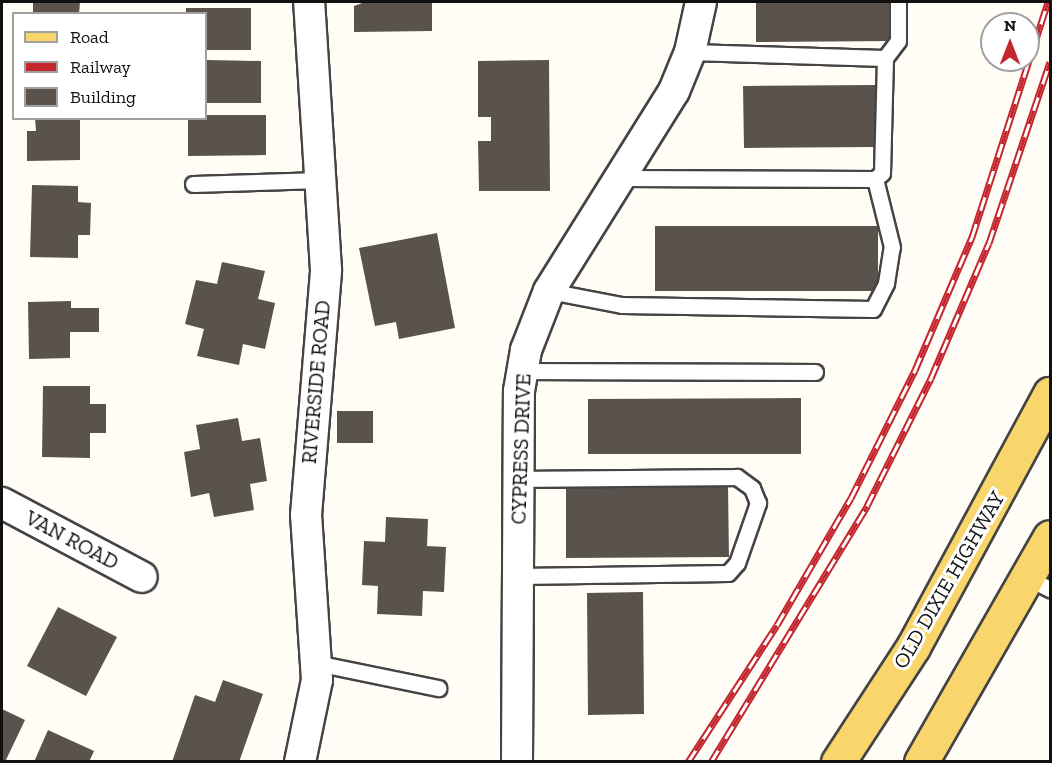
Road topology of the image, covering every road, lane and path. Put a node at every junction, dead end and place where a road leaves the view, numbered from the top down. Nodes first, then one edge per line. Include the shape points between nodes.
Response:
1 (309, 2) edge
2 (701, 2) edge
3 (898, 2) edge
4 (690, 52) junction
5 (885, 58) junction
6 (620, 178) junction
7 (875, 178) junction
8 (321, 180) junction
9 (193, 184) dead end
10 (549, 291) junction
11 (522, 371) junction
12 (815, 372) dead end
13 (1050, 394) edge
14 (519, 479) junction
15 (2, 503) edge
16 (1050, 537) edge
17 (518, 576) junction
18 (142, 577) dead end
19 (1039, 583) edge
20 (316, 663) junction
21 (438, 688) dead end
22 (300, 762) edge
23 (517, 762) edge
24 (838, 762) edge
25 (921, 762) edge

1 - 8 street, RIVERSIDE ROAD
2 - 4 street, CYPRESS DRIVE
3 - 5 lane via 898,41
4 - 5 lane
4 - 6 street, CYPRESS DRIVE via 674,91
5 - 7 lane via 882,173
6 - 7 lane
6 - 10 street, CYPRESS DRIVE
7 - 10 lane via 892,247 886,284 873,309 621,305
8 - 9 lane
8 - 20 street, RIVERSIDE ROAD via 326,270 306,515
10 - 11 street, CYPRESS DRIVE
11 - 12 lane
11 - 14 street, CYPRESS DRIVE
13 - 24 main road, OLD DIXIE HIGHWAY via 913,647
14 - 17 street, CYPRESS DRIVE
14 - 17 lane via 737,477 752,488 758,503 737,563 728,573
15 - 18 street, VAN ROAD
16 - 19 main road
17 - 23 street, CYPRESS DRIVE
19 - 25 main road
20 - 21 lane
20 - 22 street, RIVERSIDE ROAD via 314,703

